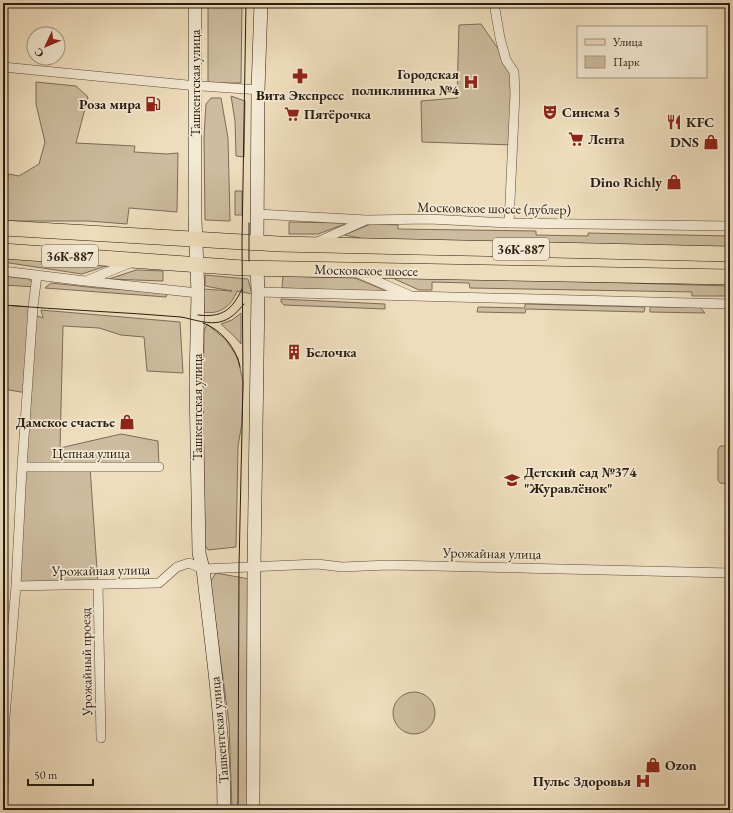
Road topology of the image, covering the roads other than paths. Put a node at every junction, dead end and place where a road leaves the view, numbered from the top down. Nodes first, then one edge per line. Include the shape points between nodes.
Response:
1 (195, 3) edge
2 (261, 3) edge
3 (495, 9) dead end
4 (3, 67) edge
5 (195, 86) junction
6 (258, 90) junction
7 (257, 214) junction
8 (367, 220) junction
9 (509, 223) junction
10 (730, 226) edge
11 (3, 228) edge
12 (196, 240) junction
13 (257, 243) junction
14 (313, 244) junction
15 (3, 251) edge
16 (730, 254) edge
17 (137, 260) junction
18 (197, 265) junction
19 (257, 268) junction
20 (3, 270) edge
21 (349, 270) junction
22 (37, 276) junction
23 (730, 276) edge
24 (85, 281) junction
25 (258, 292) junction
26 (198, 293) junction
27 (414, 297) junction
28 (728, 303) edge
29 (22, 467) junction
30 (159, 467) dead end
31 (254, 566) junction
32 (203, 569) junction
33 (730, 573) edge
34 (98, 584) junction
35 (16, 586) junction
36 (102, 738) dead end
37 (3, 800) edge
38 (224, 810) edge
39 (253, 810) edge

1 - 5 main road, Ташкентская улица
2 - 6 main road, Ташкентская улица
3 - 9 street via 506,60 514,72
4 - 5 street
5 - 6 street
5 - 12 main road, Ташкентская улица
6 - 7 main road, Ташкентская улица
7 - 8 street, Московское шоссе (дублер)
7 - 13 main road, Ташкентская улица
8 - 9 street, Московское шоссе (дублер) via 429,219
8 - 14 street
9 - 10 street, Московское шоссе (дублер)
11 - 12 main road, Московское шоссе / 36К-887
12 - 13 main road, Московское шоссе / 36К-887
12 - 18 main road, Ташкентская улица
13 - 14 main road, Московское шоссе / 36К-887
13 - 19 main road, Ташкентская улица
14 - 16 main road, Московское шоссе / 36К-887
15 - 17 main road, Московское шоссе / 36К-887
17 - 18 main road, Московское шоссе / 36К-887
17 - 24 street
18 - 19 main road, Московское шоссе / 36К-887
18 - 26 main road, Ташкентская улица
19 - 21 main road, Московское шоссе / 36К-887
19 - 25 main road, Ташкентская улица
20 - 22 street
21 - 23 main road, Московское шоссе / 36К-887
21 - 27 street
22 - 24 street
22 - 29 street
24 - 26 street
25 - 27 street
25 - 31 main road, Ташкентская улица
26 - 32 main road, Ташкентская улица via 196,382 199,553
27 - 28 street
29 - 30 street, Цепная улица
29 - 35 street
31 - 32 street, Урожайная улица
31 - 33 street, Урожайная улица via 389,565
31 - 39 main road, Ташкентская улица
32 - 34 street, Урожайная улица via 189,563 177,567 159,583
32 - 38 main road, Ташкентская улица via 219,710
34 - 35 street, Урожайная улица
34 - 36 street, Урожайный проезд
35 - 37 street via 5,717

